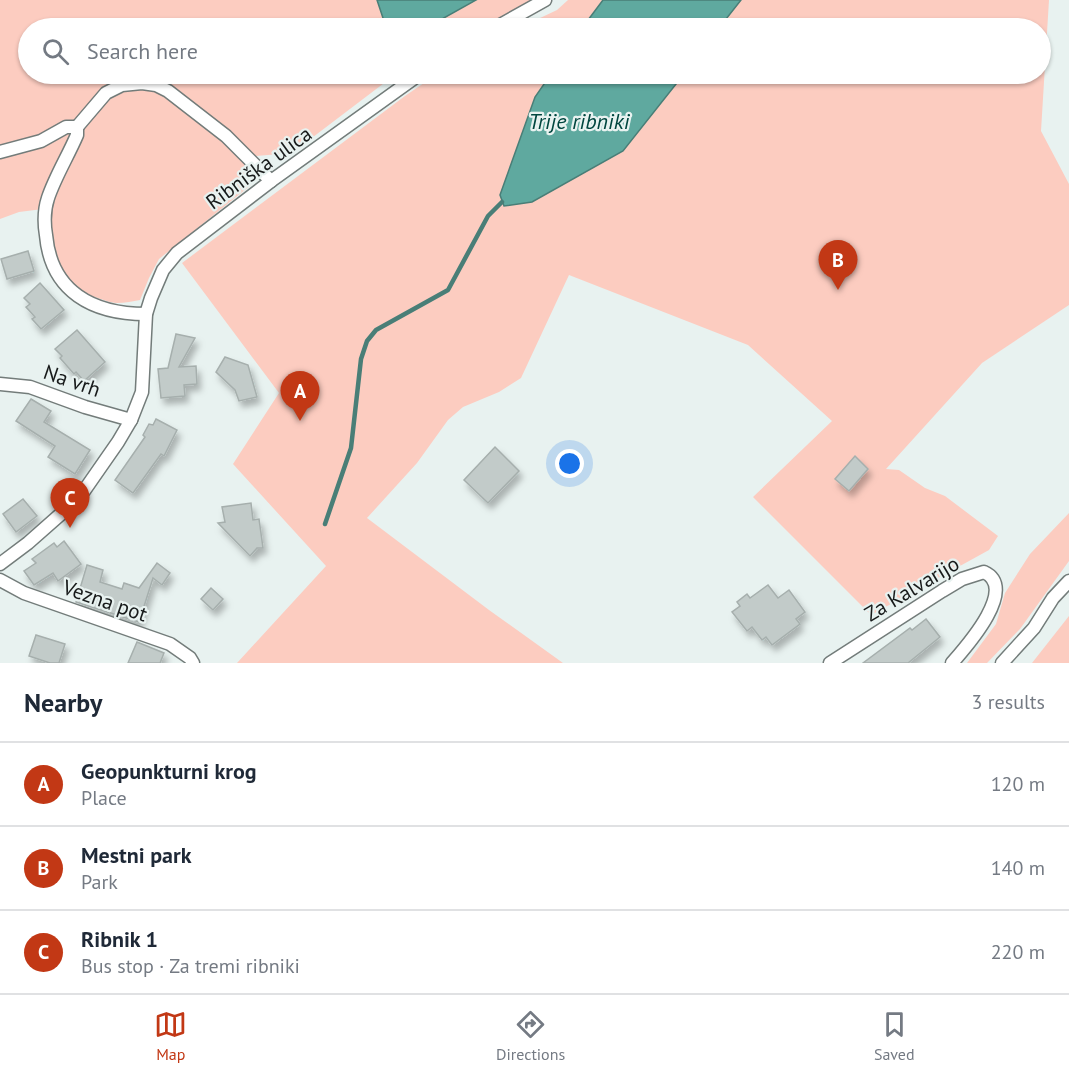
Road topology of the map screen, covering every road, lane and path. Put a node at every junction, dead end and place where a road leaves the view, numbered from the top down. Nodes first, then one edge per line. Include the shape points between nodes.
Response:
1 (545, 0) edge
2 (513, 18) edge
3 (132, 84) edge
4 (149, 84) edge
5 (406, 84) edge
6 (77, 127) junction
7 (0, 152) edge
8 (271, 181) junction
9 (146, 314) junction
10 (0, 384) edge
11 (131, 420) junction
12 (0, 564) edge
13 (0, 580) edge
14 (1069, 581) edge
15 (193, 663) edge
16 (830, 663) edge
17 (952, 663) edge
18 (1002, 663) edge

1 - 2 street
3 - 6 street via 106,93
4 - 8 street via 168,91 226,136
5 - 8 street, Ribniška ulica
6 - 7 street via 66,127 41,141
6 - 9 street via 77,135 48,198 45,224 50,260 58,278 94,306
8 - 9 street, Ribniška ulica via 177,253 163,270
9 - 11 street, Ribniška ulica via 142,392
10 - 11 street, Na vrh via 30,387
11 - 12 street, Ribniška ulica via 79,498
13 - 15 street, Vezna pot via 24,593 170,644
14 - 18 street
16 - 17 street, Za Kalvarijo via 952,585 984,572 995,583 994,601 986,619

